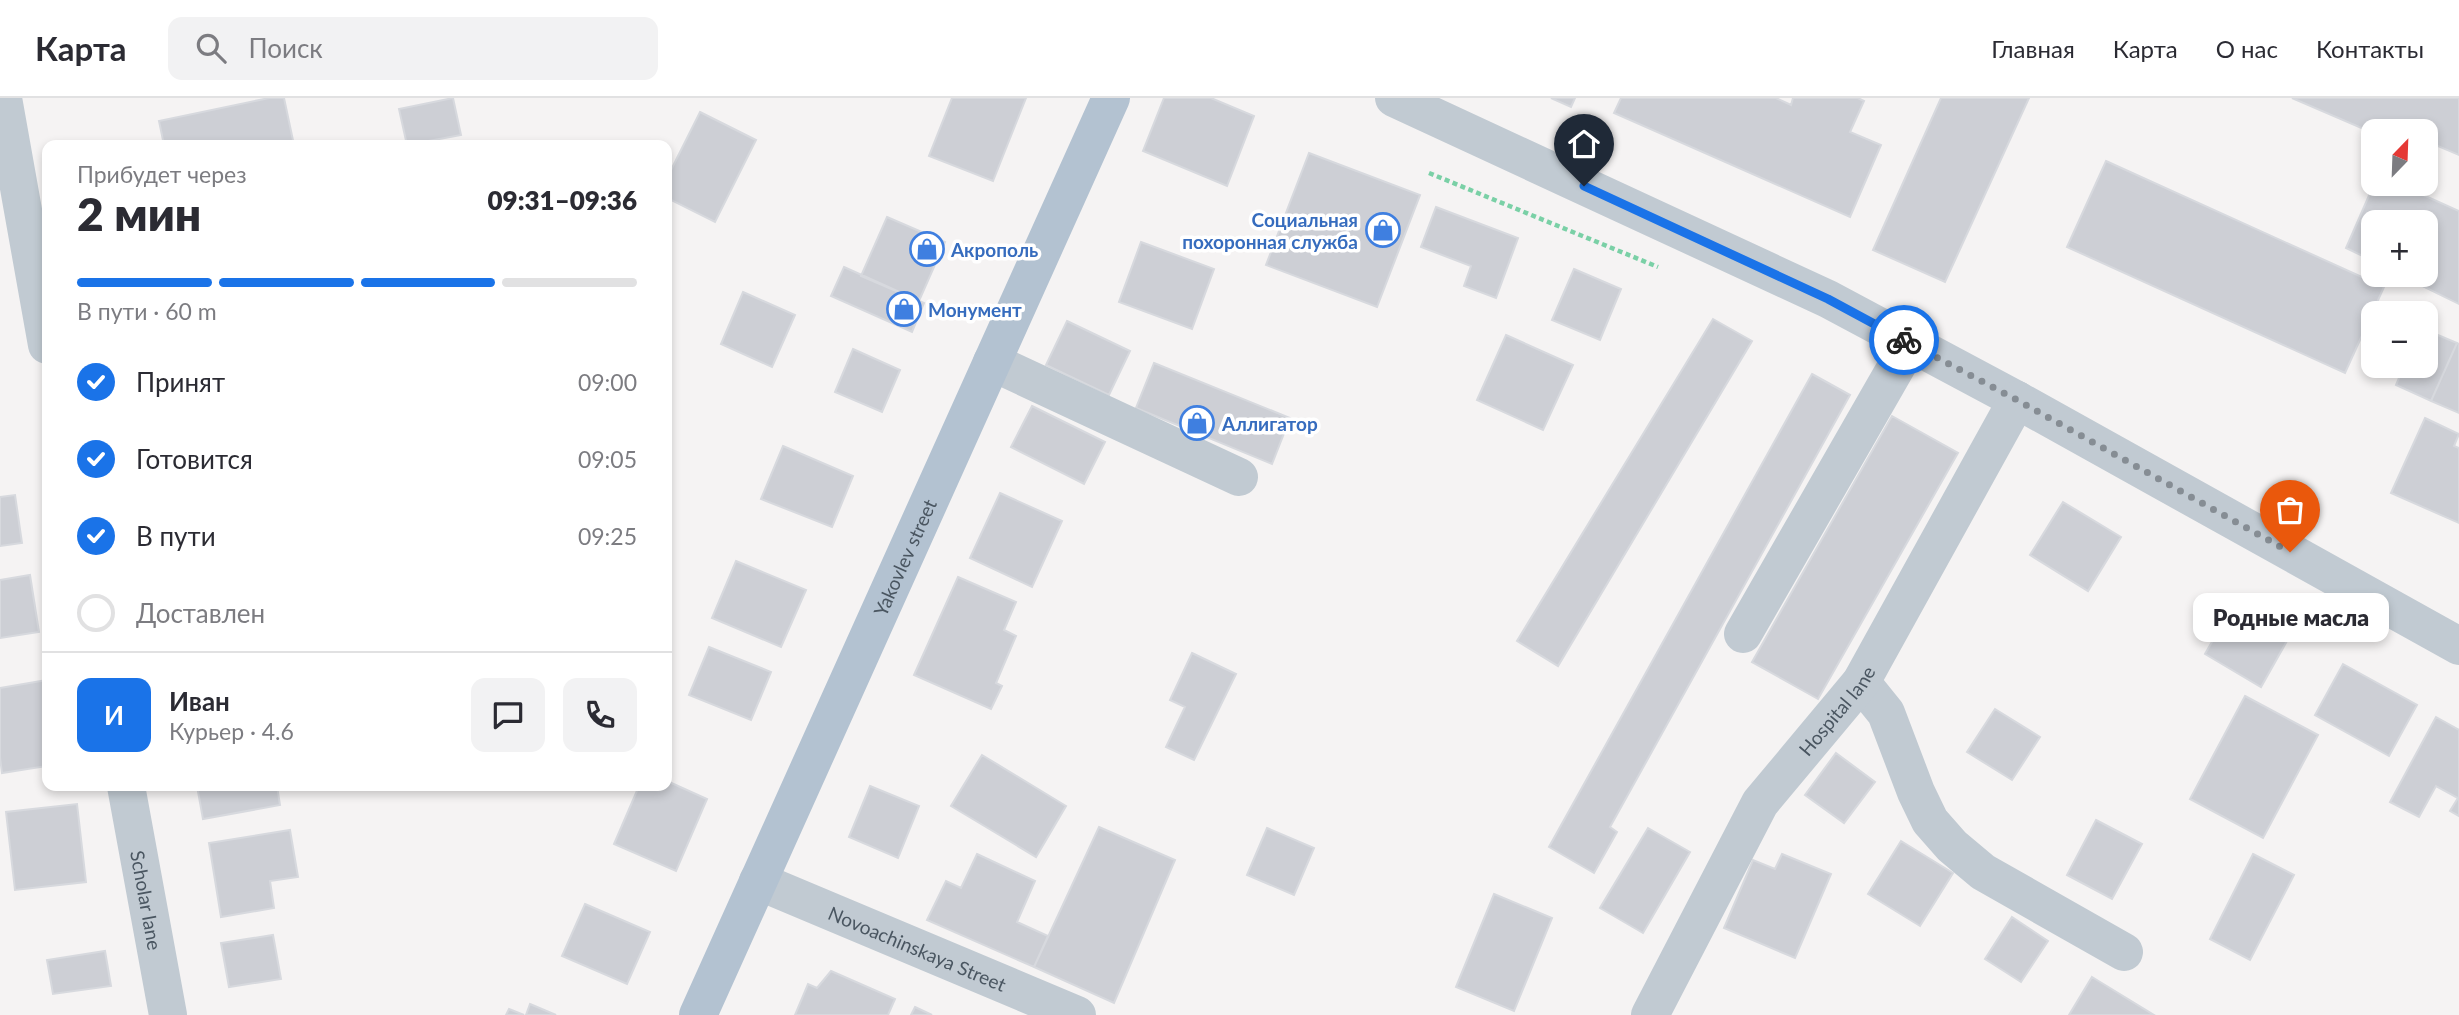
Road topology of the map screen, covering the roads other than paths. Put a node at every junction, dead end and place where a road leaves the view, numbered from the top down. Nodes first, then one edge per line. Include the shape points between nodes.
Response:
1 (3, 98) edge
2 (1111, 98) edge
3 (1394, 98) edge
4 (42, 317) edge
5 (1910, 343) junction
6 (992, 362) junction
7 (2017, 400) junction
8 (1239, 477) dead end
9 (1743, 635) dead end
10 (2459, 646) edge
11 (1861, 682) junction
12 (127, 791) edge
13 (758, 881) junction
14 (2124, 952) dead end
15 (168, 1015) edge
16 (698, 1015) edge
17 (1077, 1015) edge
18 (1650, 1015) edge

1 - 4 street
2 - 6 main road, Yakovlev street
3 - 5 street via 1828,299
5 - 7 street
5 - 9 street
6 - 8 street
6 - 13 main road, Yakovlev street
7 - 10 street
7 - 11 street, Hospital lane
11 - 14 street via 1886,713 1930,821 1952,846 1983,872
11 - 18 street, Hospital lane via 1760,803
12 - 15 street, Scholar lane
13 - 16 main road, Yakovlev street
13 - 17 street, Novoachinskaya Street

